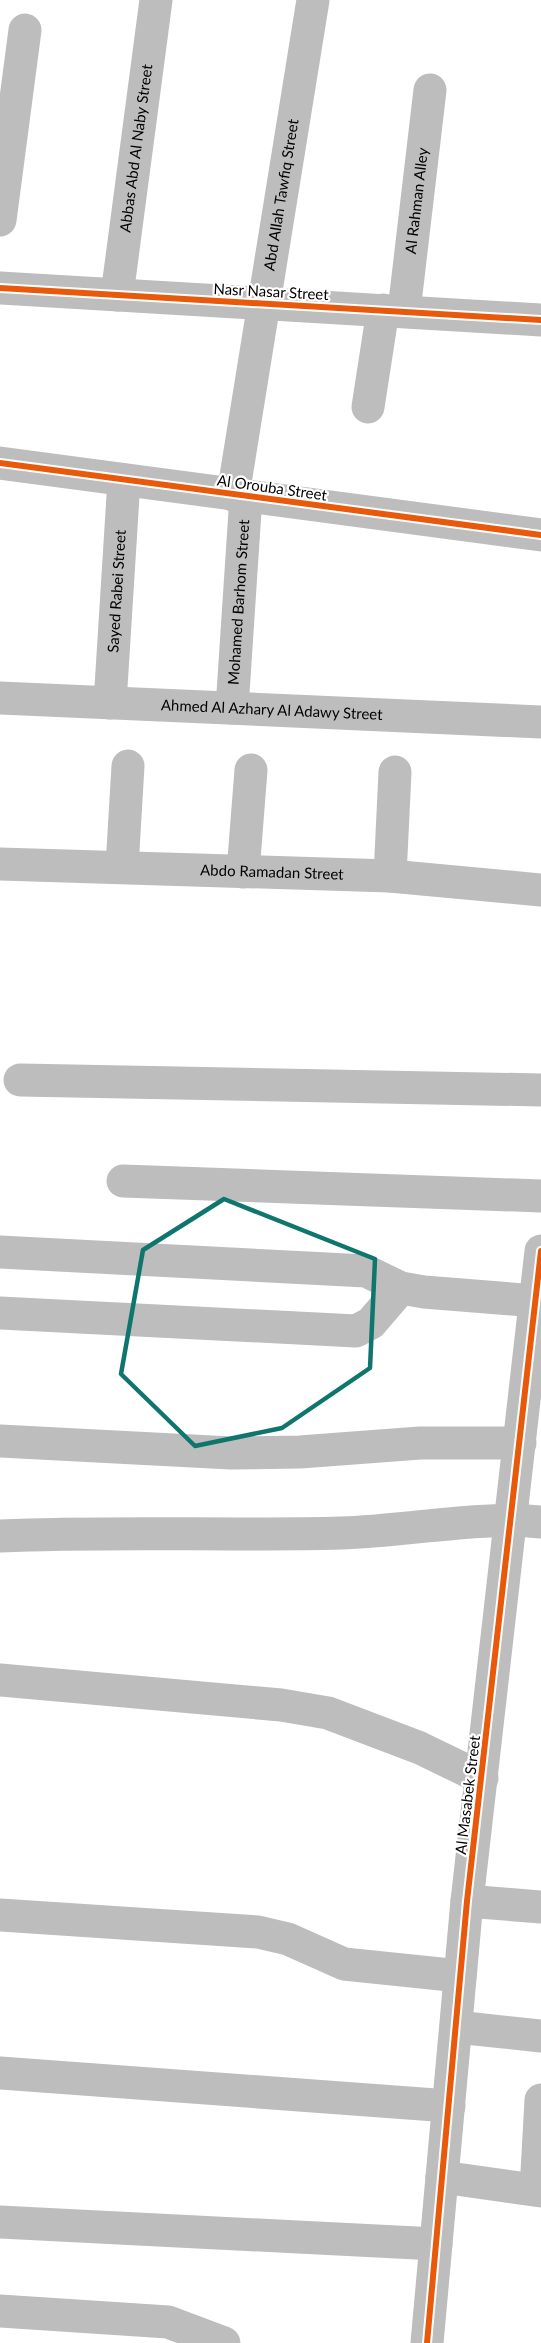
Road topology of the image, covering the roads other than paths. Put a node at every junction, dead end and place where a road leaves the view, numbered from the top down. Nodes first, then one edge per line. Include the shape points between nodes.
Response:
1 (156, 0) edge
2 (312, 0) edge
3 (25, 30) dead end
4 (430, 90) dead end
5 (0, 220) edge
6 (0, 288) edge
7 (117, 295) junction
8 (264, 303) junction
9 (393, 311) junction
10 (541, 320) edge
11 (368, 407) dead end
12 (0, 463) edge
13 (124, 480) junction
14 (239, 495) junction
15 (541, 535) edge
16 (0, 698) edge
17 (110, 703) junction
18 (232, 708) junction
19 (541, 722) edge
20 (128, 766) dead end
21 (251, 770) dead end
22 (395, 772) dead end
23 (0, 864) edge
24 (122, 867) junction
25 (243, 872) junction
26 (390, 876) junction
27 (541, 890) edge
28 (20, 1080) dead end
29 (541, 1090) edge
30 (123, 1181) dead end
31 (541, 1196) edge
32 (541, 1251) edge
33 (0, 1252) edge
34 (401, 1288) junction
35 (536, 1301) junction
36 (0, 1313) edge
37 (0, 1441) edge
38 (520, 1443) junction
39 (527, 1521) edge
40 (0, 1536) edge
41 (0, 1680) edge
42 (482, 1778) junction
43 (467, 1901) junction
44 (541, 1907) edge
45 (0, 1915) edge
46 (460, 1976) junction
47 (456, 2027) junction
48 (541, 2036) edge
49 (0, 2073) edge
50 (541, 2100) edge
51 (449, 2106) junction
52 (442, 2177) junction
53 (538, 2191) edge
54 (0, 2222) edge
55 (436, 2244) junction
56 (0, 2311) edge
57 (224, 2343) edge
58 (427, 2343) edge

1 - 7 street, Abbas Abd Al Naby Street
2 - 8 street, Abd Allah Tawfiq Street
3 - 5 street
4 - 9 street, Al Rahman Alley
6 - 7 street, Nasr Nasar Street
7 - 8 street, Nasr Nasar Street
8 - 9 street, Nasr Nasar Street
8 - 14 street, Abd Allah Tawfiq Street
9 - 10 street, Nasr Nasar Street
9 - 11 street, Al Rahman Alley
12 - 13 street, Al Orouba Street
13 - 14 street, Al Orouba Street
13 - 17 street, Sayed Rabei Street
14 - 15 street, Al Orouba Street
14 - 18 street, Mohamed Barhom Street
16 - 17 street, Ahmed Al Azhary Al Adawy Street
17 - 18 street, Ahmed Al Azhary Al Adawy Street
18 - 19 street, Ahmed Al Azhary Al Adawy Street
20 - 24 street
21 - 25 street
22 - 26 street
23 - 24 street, Abdo Ramadan Street
24 - 25 street, Abdo Ramadan Street
25 - 26 street, Abdo Ramadan Street
26 - 27 street, Abdo Ramadan Street
28 - 29 street
30 - 31 street
32 - 35 street, Al Masabek Street
33 - 34 street via 366,1271
34 - 35 street
34 - 36 street via 371,1323 356,1331
35 - 38 street, Al Masabek Street
37 - 38 street via 231,1453 420,1443
38 - 39 street, Al Masabek Street
39 - 40 street via 275,1535
39 - 42 street, Al Masabek Street
41 - 42 street via 280,1705 328,1713 420,1748
42 - 43 street, Al Masabek Street
43 - 44 street
43 - 46 street, Al Masabek Street
45 - 46 street via 258,1932 288,1939 344,1964
46 - 47 street, Al Masabek Street
47 - 48 street
47 - 51 street, Al Masabek Street
49 - 51 street
50 - 53 street
51 - 52 street, Al Masabek Street
52 - 53 street
52 - 55 street, Al Masabek Street
54 - 55 street
55 - 58 street, Al Masabek Street
56 - 57 street via 168,2322

